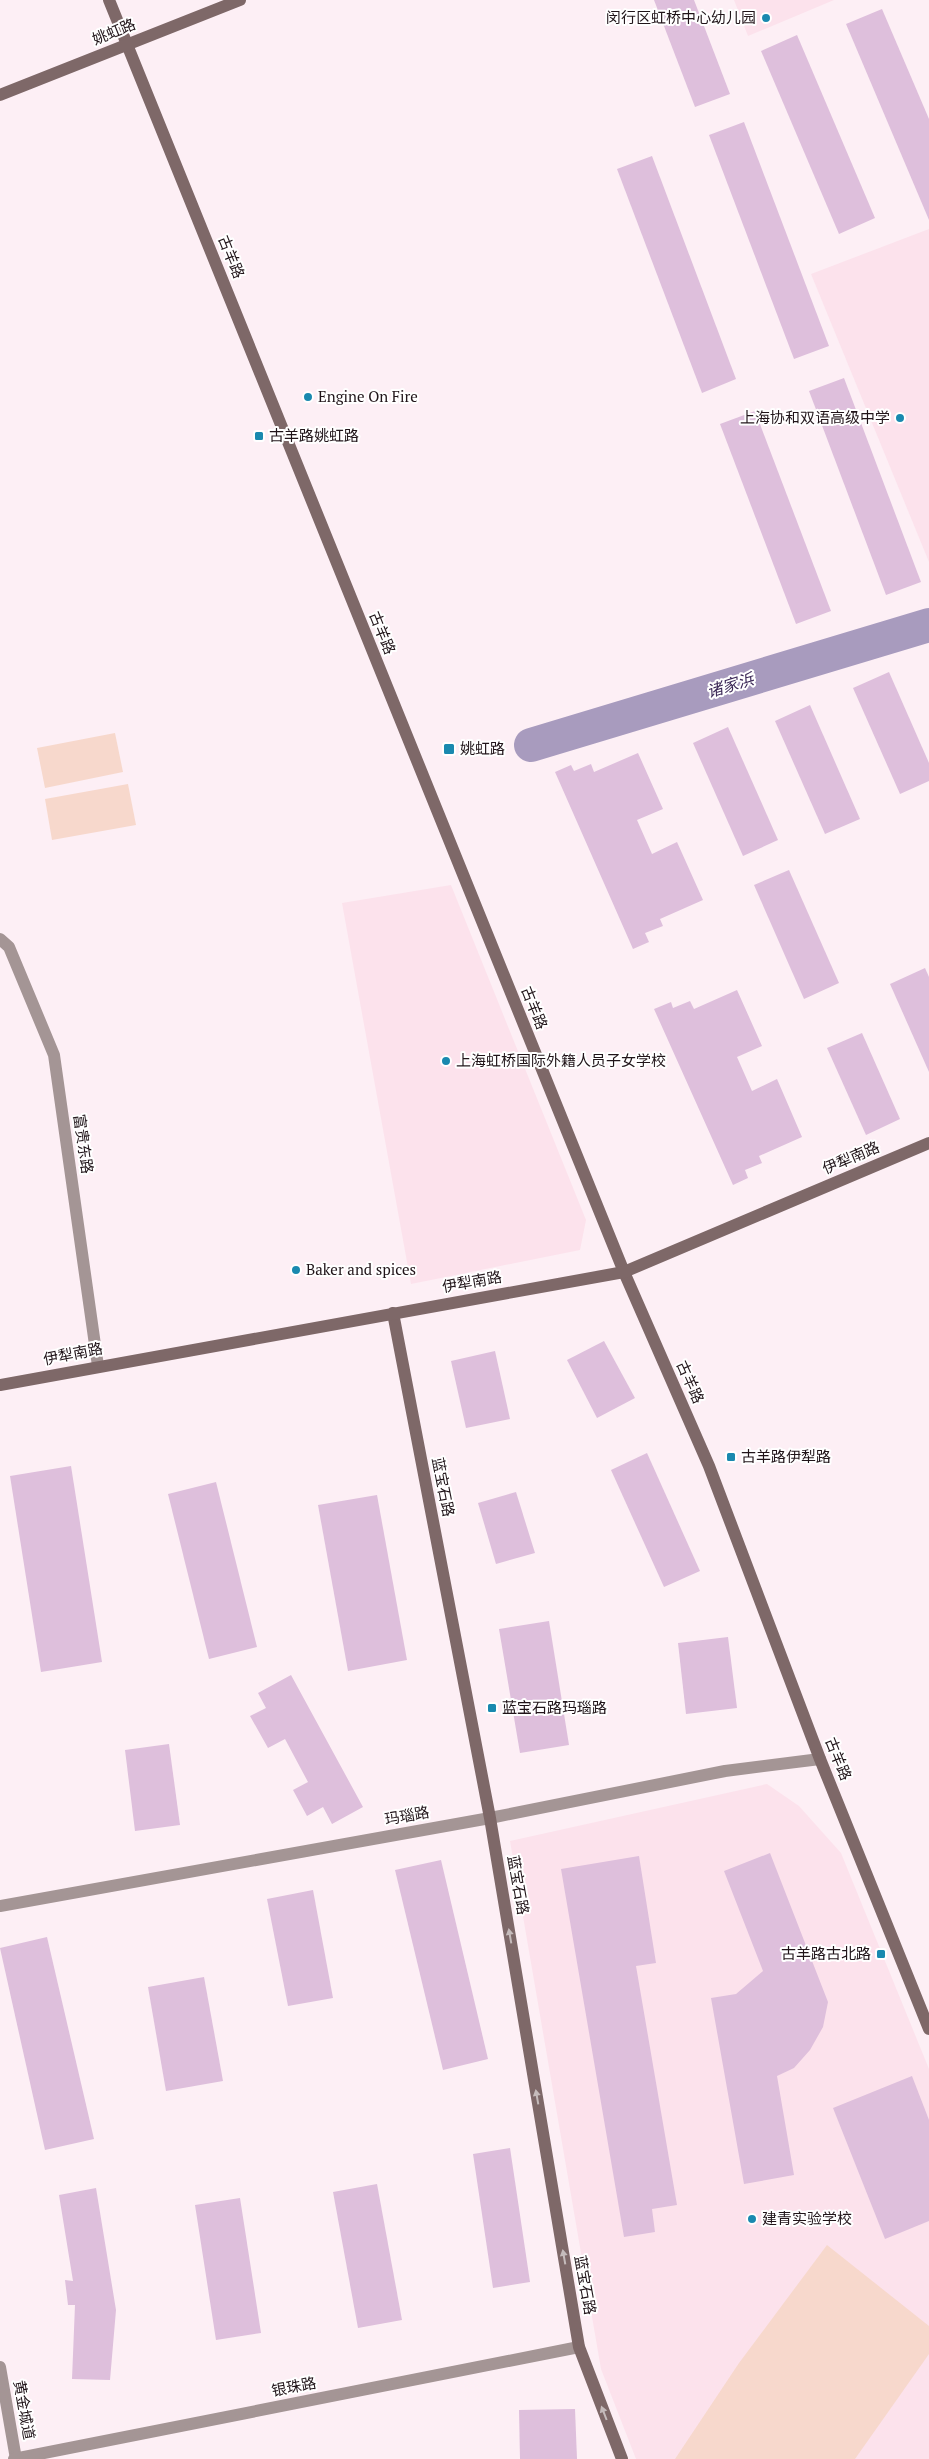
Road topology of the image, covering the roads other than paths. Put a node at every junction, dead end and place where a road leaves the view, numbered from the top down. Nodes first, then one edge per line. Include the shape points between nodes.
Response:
1 (109, 0) edge
2 (240, 0) edge
3 (127, 44) junction
4 (0, 95) edge
5 (0, 939) edge
6 (929, 1143) edge
7 (624, 1272) junction
8 (393, 1313) junction
9 (98, 1366) junction
10 (0, 1385) edge
11 (820, 1759) junction
12 (490, 1818) junction
13 (0, 1906) edge
14 (929, 2029) edge
15 (579, 2347) junction
16 (0, 2367) edge
17 (16, 2459) edge
18 (622, 2459) edge

1 - 3 street, 古羊路
2 - 3 street, 姚虹路
3 - 4 street, 姚虹路
3 - 7 street, 古羊路
5 - 9 street, 富贵东路 via 10,947 54,1055
6 - 7 street, 伊犁南路
7 - 8 street, 伊犁南路
7 - 11 street, 古羊路 via 709,1466
8 - 9 street, 伊犁南路
8 - 12 street, 蓝宝石路
9 - 10 street, 伊犁南路
11 - 12 street, 玛瑙路 via 725,1771
11 - 14 street, 古羊路
12 - 13 street, 玛瑙路
15 -> 12 street, 蓝宝石路
15 - 17 street, 银珠路
18 -> 15 street, 蓝宝石路
16 - 17 street, 黄金城道

